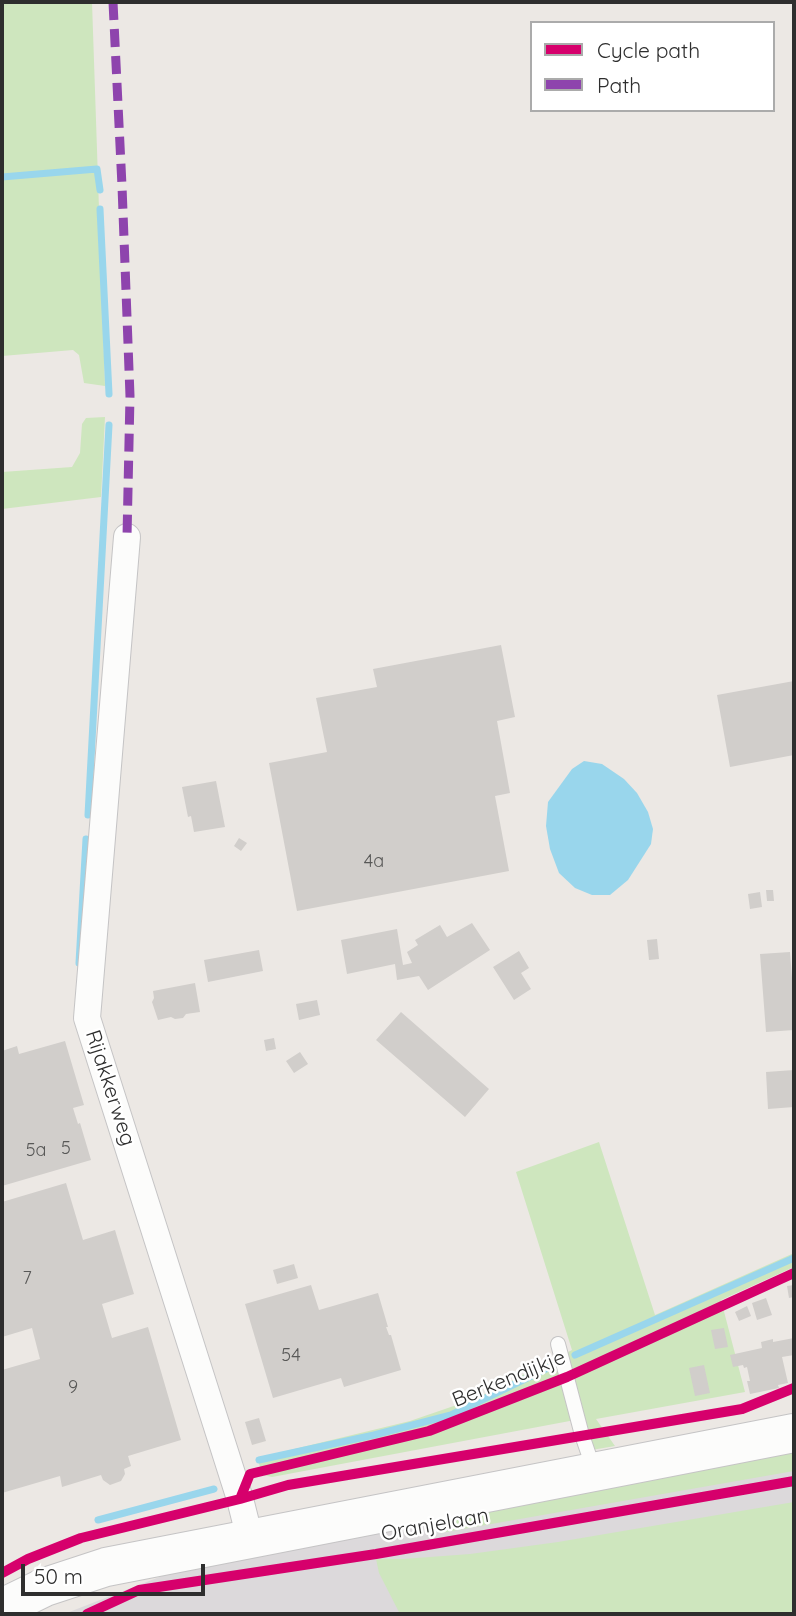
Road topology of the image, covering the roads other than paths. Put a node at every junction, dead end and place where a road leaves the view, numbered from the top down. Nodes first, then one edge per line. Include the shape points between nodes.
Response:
1 (127, 537) dead end
2 (558, 1344) dead end
3 (794, 1433) edge
4 (594, 1472) junction
5 (250, 1539) junction
6 (2, 1608) edge

1 - 5 street, Rijakkerweg via 87,1018
2 - 4 lane, Berkendijkje
3 - 4 main road, Oranjelaan
4 - 5 main road, Oranjelaan
5 - 6 main road, Oranjelaan via 106,1567 45,1587

